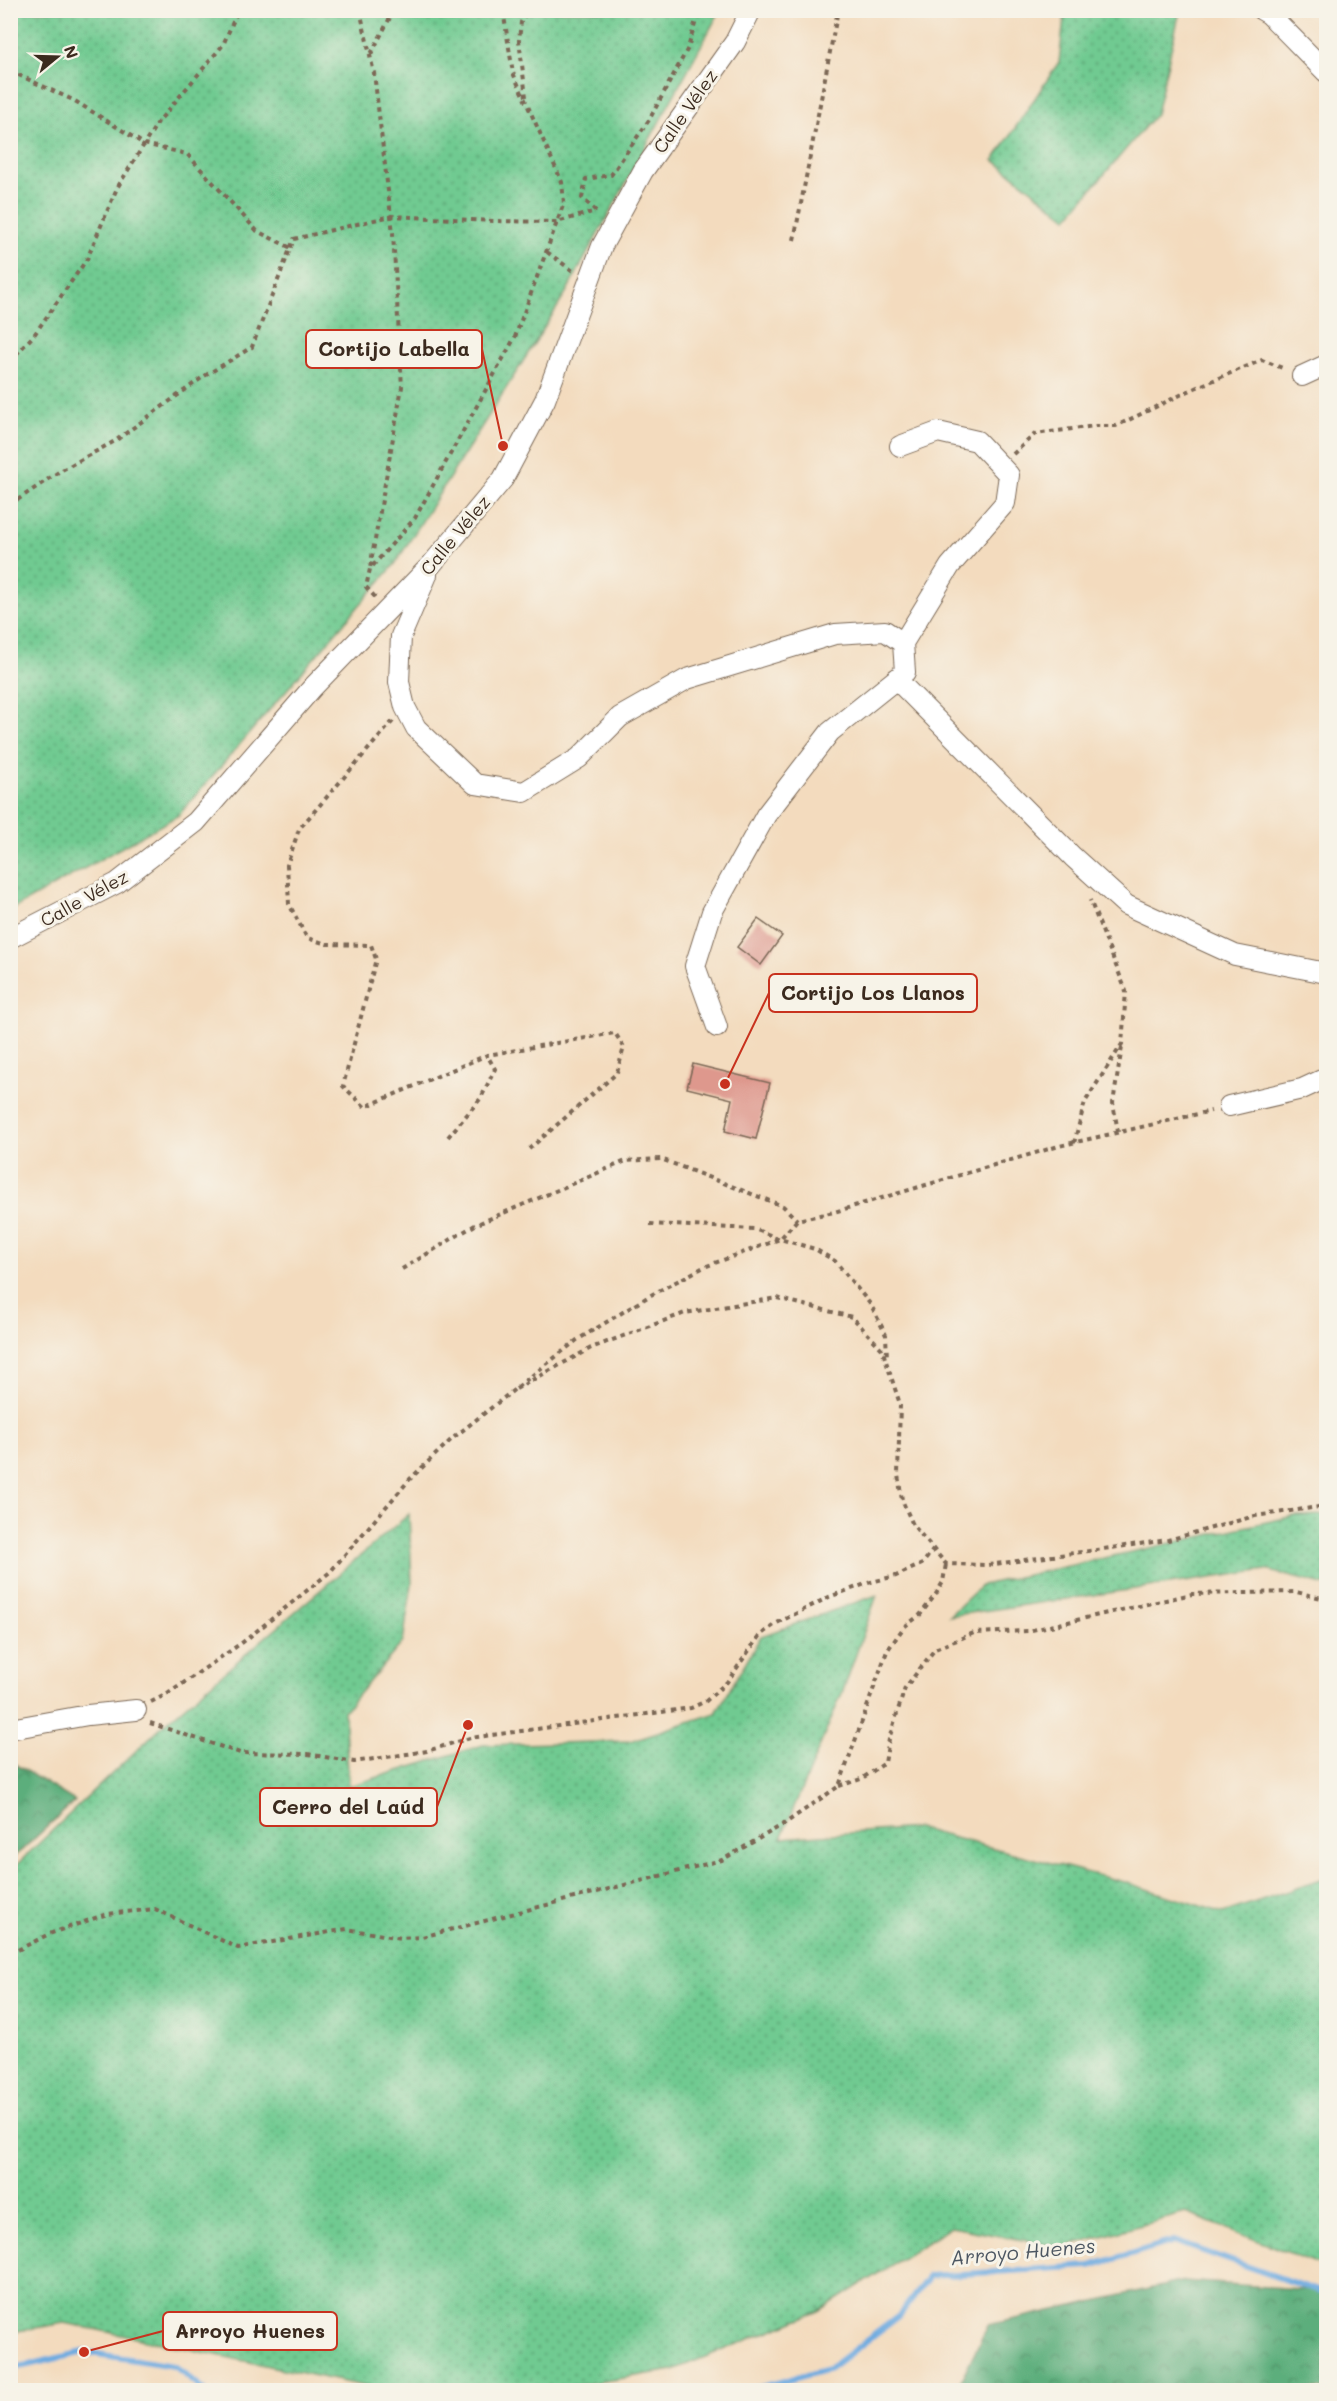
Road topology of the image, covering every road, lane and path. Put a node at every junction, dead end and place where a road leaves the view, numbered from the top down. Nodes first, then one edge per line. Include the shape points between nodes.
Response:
1 (238, 10) edge
2 (360, 10) edge
3 (394, 10) edge
4 (503, 10) edge
5 (528, 10) edge
6 (699, 10) edge
7 (751, 10) edge
8 (838, 10) edge
9 (1263, 10) edge
10 (370, 55) junction
11 (10, 71) edge
12 (1326, 72) edge
13 (526, 103) junction
14 (144, 144) junction
15 (596, 211) junction
16 (391, 216) junction
17 (557, 222) junction
18 (613, 226) junction
19 (794, 240) dead end
20 (291, 248) junction
21 (547, 252) junction
22 (589, 282) junction
23 (10, 361) edge
24 (1326, 365) edge
25 (1302, 376) joint
26 (900, 446) dead end
27 (1009, 474) junction
28 (10, 505) edge
29 (432, 564) junction
30 (370, 569) junction
31 (387, 610) junction
32 (903, 643) junction
33 (896, 680) junction
34 (405, 707) junction
35 (1087, 891) dead end
36 (10, 938) edge
37 (1326, 973) edge
38 (717, 1027) dead end
39 (1122, 1044) junction
40 (487, 1055) junction
41 (1326, 1078) edge
42 (1229, 1107) joint
43 (1118, 1132) junction
44 (448, 1137) dead end
45 (1074, 1143) junction
46 (529, 1149) dead end
47 (796, 1220) junction
48 (650, 1224) dead end
49 (780, 1239) junction
50 (402, 1269) dead end
51 (887, 1365) junction
52 (504, 1396) junction
53 (1326, 1506) edge
54 (933, 1550) junction
55 (946, 1564) junction
56 (1326, 1599) edge
57 (136, 1710) junction
58 (10, 1729) edge
59 (838, 1786) junction
60 (10, 1953) edge

1 - 14 path via 223,45
2 - 10 path
3 - 10 path
4 - 13 path via 513,73
5 - 13 path via 521,22 519,40
6 - 15 path via 688,48 649,120 610,175 586,179 582,198
7 - 18 street, Calle Vélez via 735,42 643,171
8 - 19 path
9 - 12 street
10 - 16 path
11 - 14 path via 75,101
13 - 17 path via 562,182 564,203
14 - 20 path via 187,154 257,231
14 - 23 path via 117,188 87,259 34,335
15 - 17 path
15 - 18 path
16 - 17 path
16 - 20 path via 294,239
16 - 30 path via 402,387
17 - 21 path
18 - 22 street, Calle Vélez
20 - 28 path via 252,347 115,441 60,471
21 - 22 path
21 - 30 path via 514,337 415,518
22 - 29 street, Calle Vélez via 545,400 502,479
24 - 25 street
25 - 27 path via 1262,360 1116,426 1035,434 1008,458
26 - 27 street via 938,432 976,441
27 - 32 street via 1005,503 950,566
29 - 31 street, Calle Vélez
29 - 34 street via 401,636 399,682
30 - 31 path via 366,587
31 - 36 street, Calle Vélez via 313,687 196,822 117,883
32 - 33 street via 905,672
32 - 34 street via 885,631 835,634 687,679 620,717 579,758 524,792 475,784 416,728
33 - 37 street via 1073,857 1126,904 1235,956
33 - 38 street via 830,732 766,815 712,912 695,966
34 - 40 path via 299,829 287,865 289,904 307,939 327,944 371,945 376,958 343,1086 366,1107
35 - 39 path via 1126,991
39 - 43 path via 1113,1103
39 - 45 path via 1085,1102
40 - 44 path via 495,1069 481,1098
40 - 46 path via 615,1033 624,1047 617,1073
41 - 42 street via 1302,1089
42 - 43 path
43 - 45 path
45 - 47 path
47 - 49 path
47 - 50 path via 783,1206 661,1159 626,1161 475,1225
48 - 49 path via 754,1229
49 - 51 path via 815,1249 835,1261 851,1279 871,1305 886,1335
49 - 52 path via 704,1267 651,1295 577,1340
51 - 52 path via 882,1349 852,1317 777,1298 684,1313 591,1348
51 - 54 path via 900,1404 898,1475 902,1500 913,1525
52 - 57 path via 410,1479 330,1572 243,1642 170,1693
53 - 55 path via 1255,1516 1168,1540 988,1565
54 - 55 path
54 - 57 path via 922,1564 829,1596 777,1623 760,1635 727,1682 706,1701 691,1708 470,1738 428,1751 354,1762 308,1754 240,1753 142,1721
55 - 59 path via 936,1594 887,1651
56 - 59 path via 1296,1592 1192,1594 1028,1631 974,1633 935,1649 905,1688 885,1763 861,1779
57 - 58 street
59 - 60 path via 722,1860 422,1937 401,1938 347,1929 237,1948 155,1909 107,1914 49,1934

